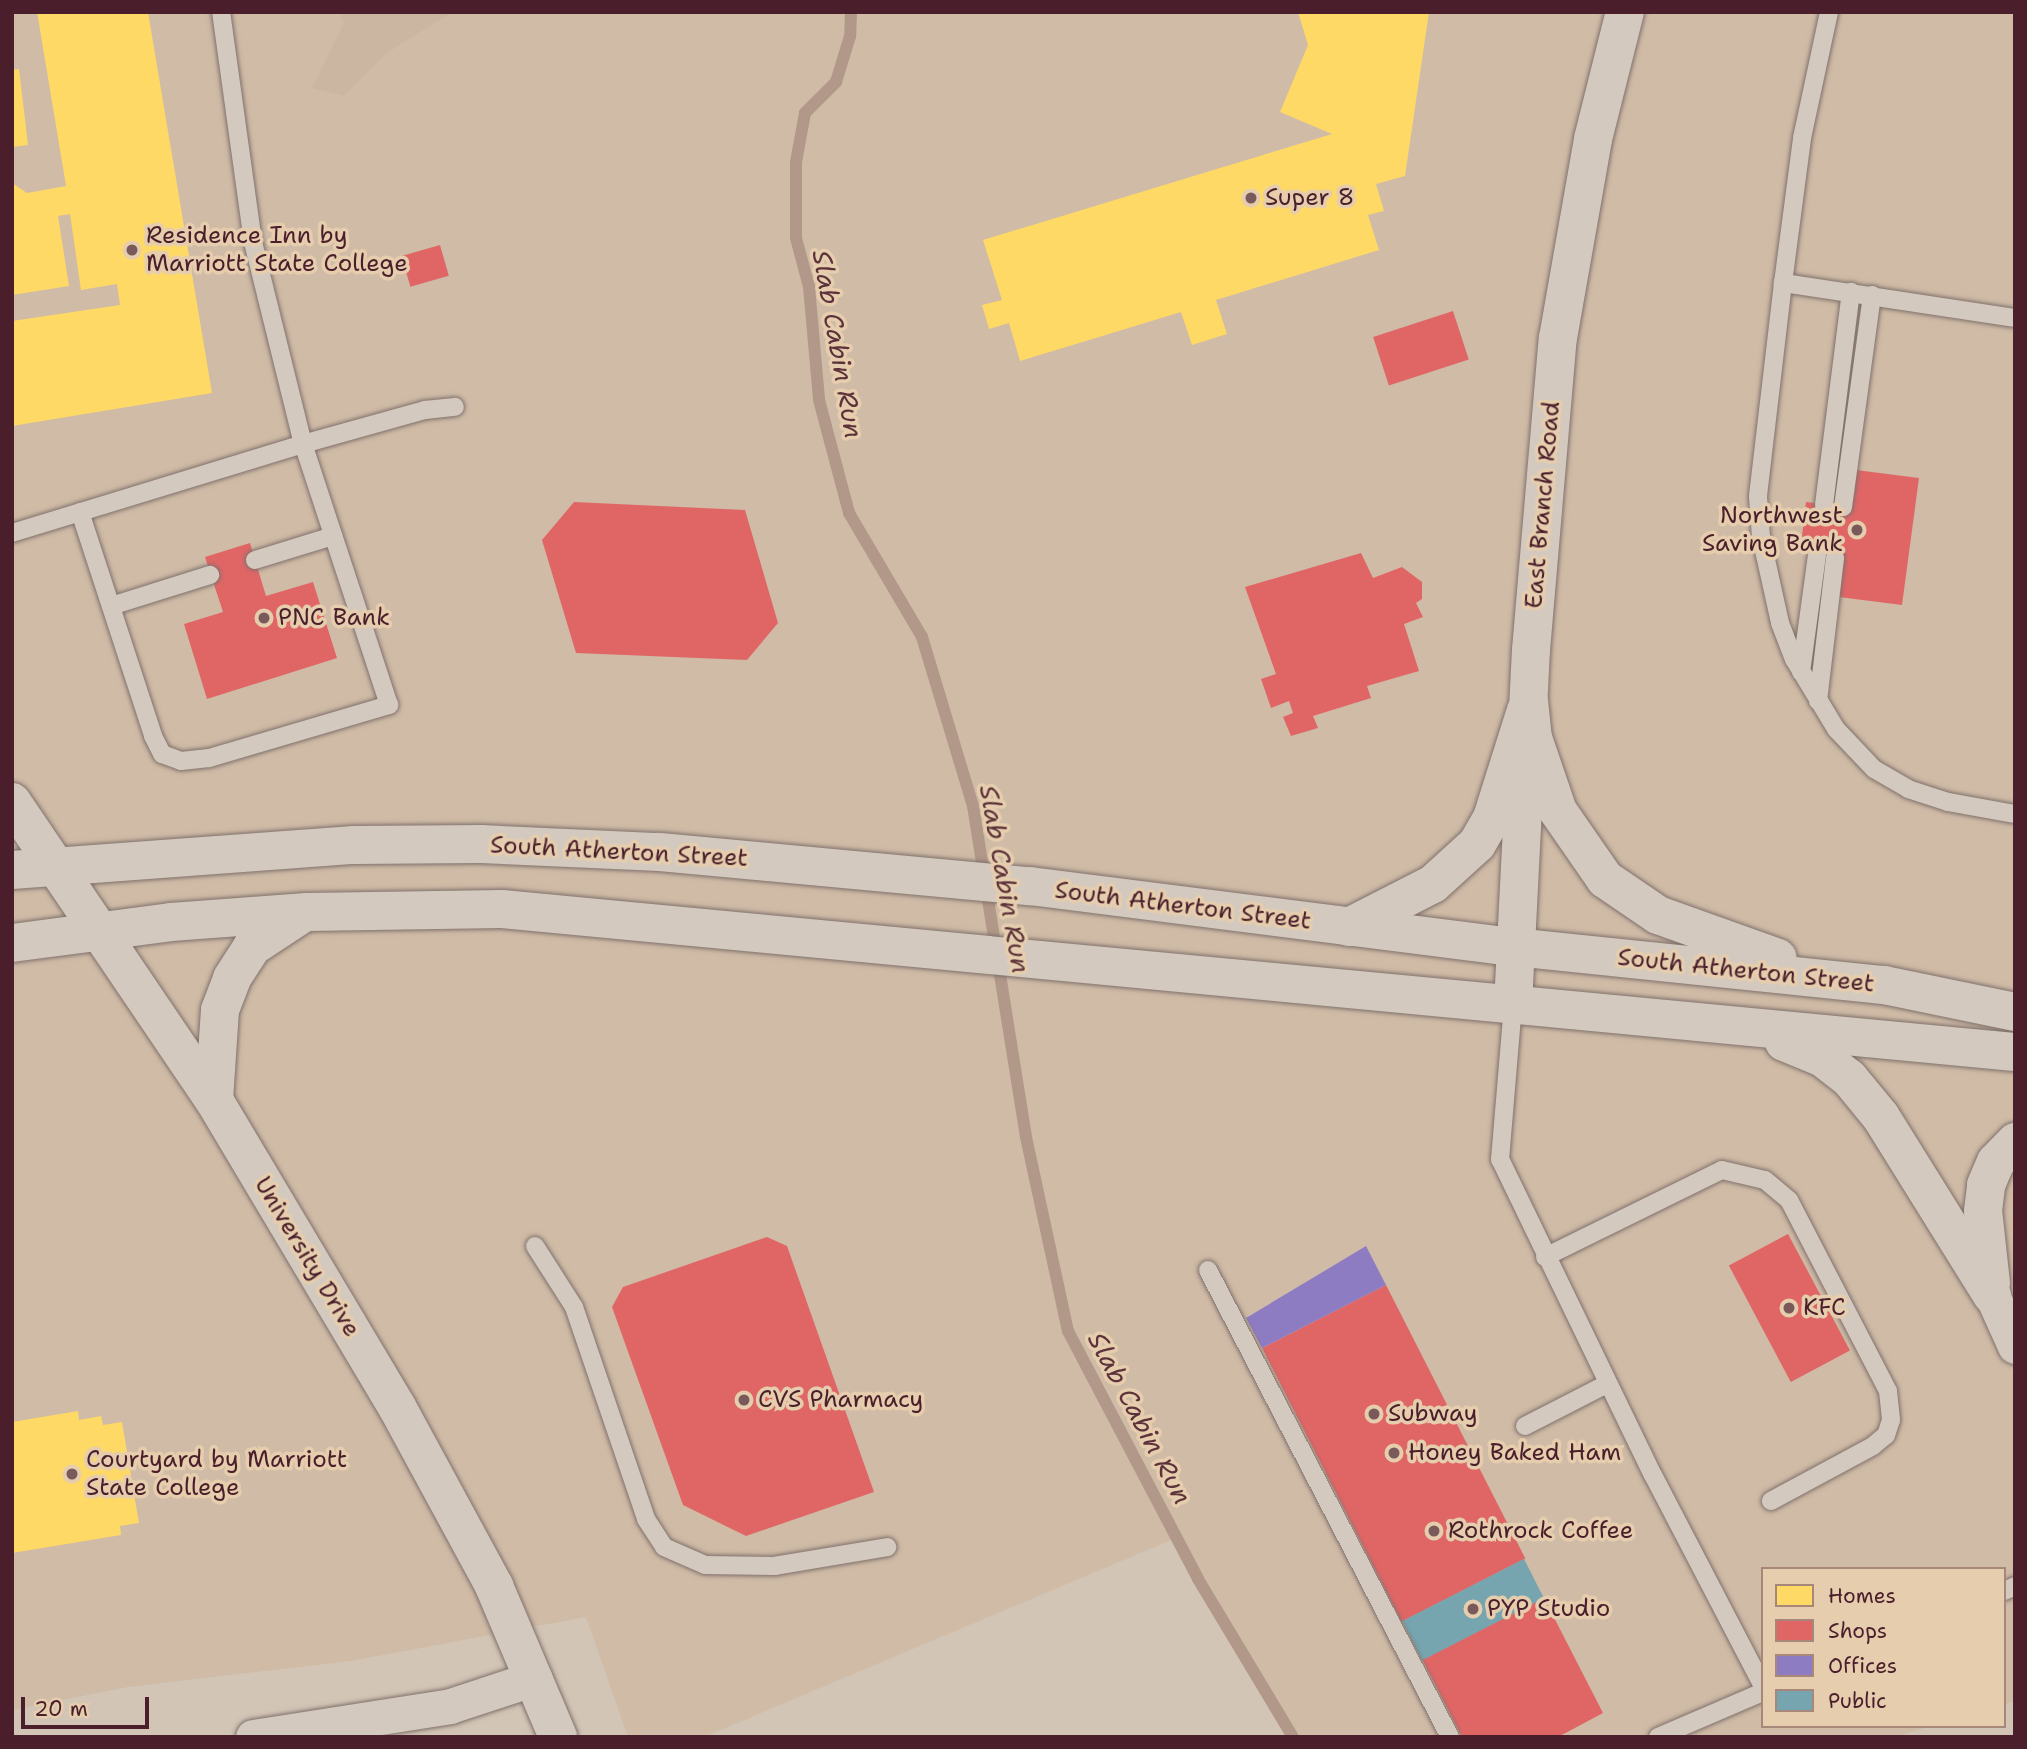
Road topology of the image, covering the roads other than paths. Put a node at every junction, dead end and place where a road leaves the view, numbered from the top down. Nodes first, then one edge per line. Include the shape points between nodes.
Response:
1 (221, 12) edge
2 (1625, 12) edge
3 (1829, 12) edge
4 (1783, 284) junction
5 (1851, 292) junction
6 (1872, 295) junction
7 (2015, 317) edge
8 (455, 407) dead end
9 (303, 444) junction
10 (1824, 505) dead end
11 (1843, 507) dead end
12 (80, 512) junction
13 (12, 533) edge
14 (333, 536) junction
15 (1817, 555) dead end
16 (1835, 558) dead end
17 (255, 561) dead end
18 (210, 575) dead end
19 (110, 606) junction
20 (1801, 672) junction
21 (1529, 701) junction
22 (1818, 701) junction
23 (12, 802) edge
24 (2015, 814) edge
25 (56, 867) junction
26 (12, 870) edge
27 (306, 912) junction
28 (1349, 927) junction
29 (100, 931) junction
30 (12, 943) edge
31 (1515, 947) junction
32 (1853, 982) junction
33 (1513, 1005) junction
34 (2015, 1012) edge
35 (1692, 1024) junction
36 (2015, 1052) edge
37 (214, 1100) junction
38 (2015, 1142) edge
39 (535, 1245) dead end
40 (1545, 1257) junction
41 (1208, 1270) dead end
42 (1992, 1295) junction
43 (2015, 1346) edge
44 (1607, 1384) junction
45 (1525, 1426) dead end
46 (1771, 1501) dead end
47 (887, 1547) dead end
48 (535, 1678) junction
49 (1761, 1682) edge
50 (1761, 1693) edge
51 (253, 1737) edge
52 (558, 1737) edge
53 (1450, 1737) edge
54 (1658, 1737) edge

1 - 9 lane via 253,242
2 - 21 main road, East Branch Road via 1593,139 1558,338
3 - 4 lane via 1802,138
4 - 5 lane
4 - 20 lane via 1759,511 1774,604
5 - 6 lane
5 - 10 lane
6 - 7 lane
6 - 11 lane
8 - 9 lane via 425,410
9 - 12 lane
9 - 14 lane
12 - 13 lane
12 - 19 lane
14 - 17 lane
14 - 19 lane via 389,705 208,758 181,761 162,754 152,736
15 - 20 lane
16 - 22 lane
18 - 19 lane
20 - 22 lane
21 - 28 main road via 1492,818 1477,844 1433,884
21 - 31 main road, East Branch Road
21 - 32 main road via 1533,738 1558,811 1605,878 1658,915
22 - 24 lane via 1854,749 1889,779 1948,802
23 - 25 main road, University Drive
25 - 26 main road, South Atherton Street
25 - 28 main road, South Atherton Street via 354,845 481,844 660,852 1030,886
25 - 29 main road, University Drive
27 - 29 main road
27 - 33 main road via 502,909
27 - 37 main road via 252,947 232,978 220,1010
28 - 31 main road, South Atherton Street
29 - 30 main road
29 - 37 main road, University Drive
31 - 32 main road, South Atherton Street
31 - 33 main road, East Branch Road
32 - 34 main road, South Atherton Street via 1968,999
33 - 35 main road
33 - 40 lane via 1500,1159
35 - 36 main road
35 - 42 main road via 1778,1040 1823,1058 1849,1078 1881,1116
37 - 48 main road, University Drive via 397,1407 494,1586
38 - 42 main road via 1996,1162 1986,1185 1983,1211
39 - 47 lane via 574,1307 646,1519 664,1547 705,1565 774,1566
40 - 44 lane
40 - 46 lane via 1722,1170 1765,1180 1789,1200 1888,1391 1891,1420 1886,1435 1873,1446
41 - 53 lane
42 - 43 street
44 - 45 lane
44 - 49 lane
48 - 51 street via 450,1706
48 - 52 main road, University Drive
50 - 54 lane

